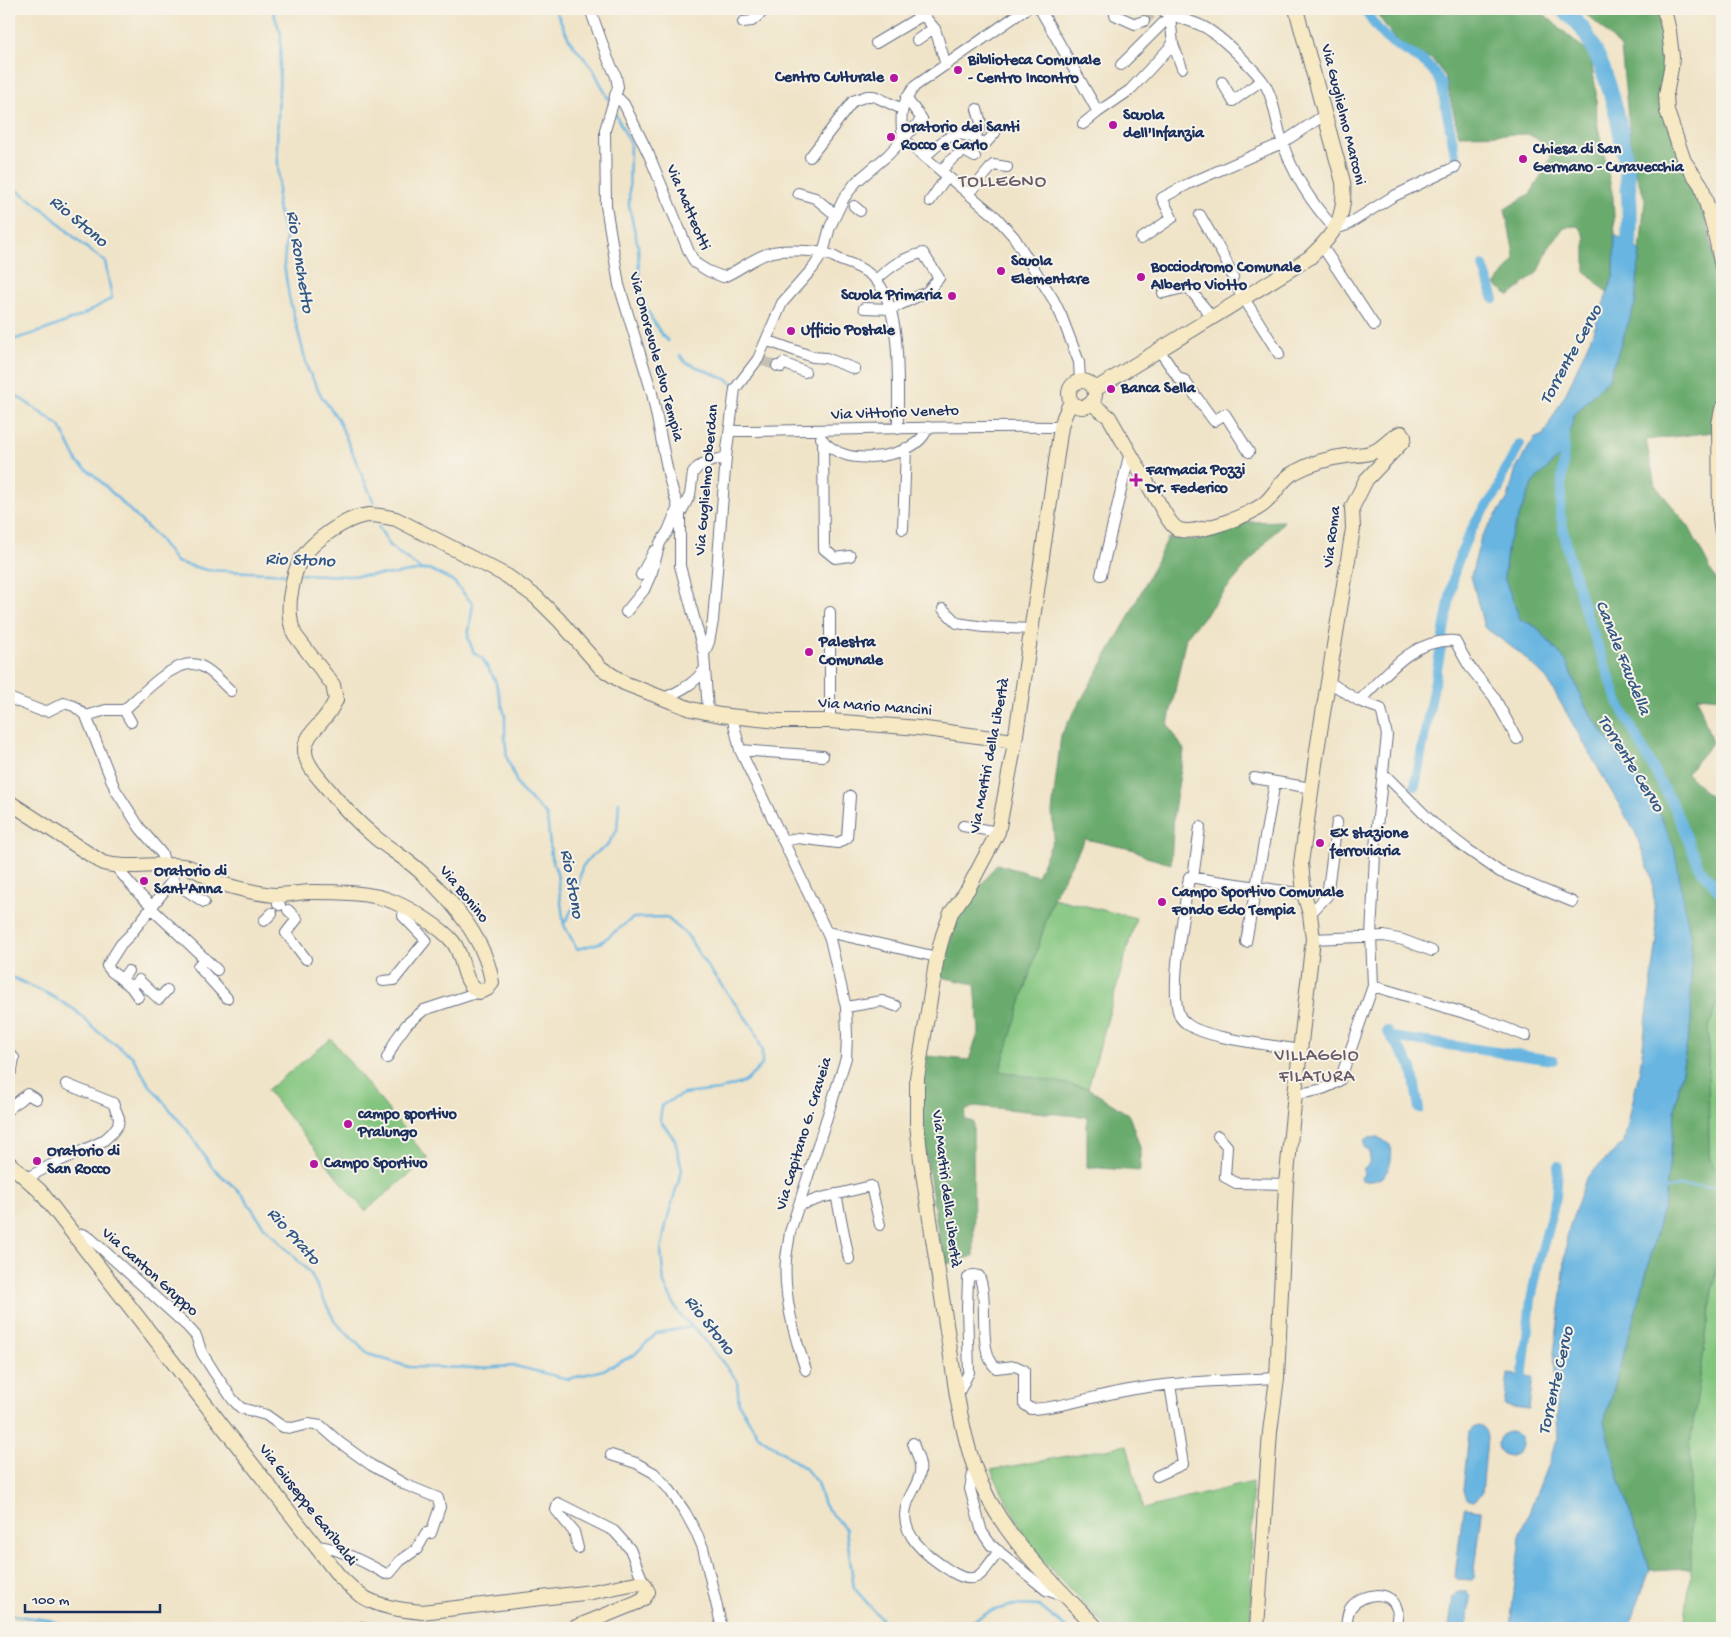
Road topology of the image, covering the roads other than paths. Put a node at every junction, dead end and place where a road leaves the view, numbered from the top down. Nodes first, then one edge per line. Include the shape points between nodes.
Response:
1 (590, 9) edge
2 (766, 9) edge
3 (1026, 9) edge
4 (1040, 9) edge
5 (1158, 9) edge
6 (1296, 9) edge
7 (1664, 9) edge
8 (920, 12) edge
9 (1014, 12) edge
10 (1115, 15) dead end
11 (1170, 16) junction
12 (1144, 21) dead end
13 (743, 22) dead end
14 (932, 30) junction
15 (917, 40) dead end
16 (876, 43) dead end
17 (1174, 44) junction
18 (946, 65) junction
19 (1121, 65) dead end
20 (1182, 68) dead end
21 (1262, 80) junction
22 (1222, 82) dead end
23 (615, 95) junction
24 (906, 98) junction
25 (902, 109) junction
26 (977, 109) dead end
27 (1098, 112) junction
28 (1326, 114) junction
29 (1083, 124) dead end
30 (995, 133) dead end
31 (975, 138) junction
32 (903, 140) junction
33 (1282, 143) junction
34 (810, 156) dead end
35 (976, 156) dead end
36 (924, 157) junction
37 (1006, 167) dead end
38 (1455, 167) dead end
39 (944, 173) junction
40 (798, 193) dead end
41 (969, 194) junction
42 (930, 201) dead end
43 (836, 215) junction
44 (1200, 215) dead end
45 (1335, 229) junction
46 (1142, 239) dead end
47 (1322, 246) junction
48 (823, 252) junction
49 (1722, 267) edge
50 (1233, 277) dead end
51 (876, 280) junction
52 (1163, 293) dead end
53 (1240, 294) junction
54 (864, 308) dead end
55 (891, 309) junction
56 (1212, 317) junction
57 (1374, 325) dead end
58 (766, 340) junction
59 (1159, 350) junction
60 (1279, 354) dead end
61 (777, 366) tunnel mouth
62 (855, 369) dead end
63 (805, 372) dead end
64 (1080, 381) junction
65 (1092, 396) junction
66 (1071, 401) junction
67 (1722, 410) edge
68 (928, 427) junction
69 (1061, 427) junction
70 (898, 429) junction
71 (730, 431) junction
72 (814, 431) junction
73 (823, 441) junction
74 (906, 448) junction
75 (1130, 452) junction
76 (1249, 452) dead end
77 (726, 457) junction
78 (679, 510) junction
79 (903, 529) dead end
80 (1722, 532) edge
81 (660, 542) junction
82 (850, 556) dead end
83 (641, 575) dead end
84 (1101, 575) dead end
85 (943, 609) dead end
86 (626, 612) dead end
87 (830, 612) dead end
88 (1032, 629) junction
89 (704, 654) junction
90 (704, 670) junction
91 (1329, 682) junction
92 (231, 691) dead end
93 (9, 698) edge
94 (664, 698) junction
95 (1359, 701) junction
96 (124, 710) junction
97 (708, 712) junction
98 (86, 716) junction
99 (732, 716) junction
100 (830, 721) junction
101 (131, 722) dead end
102 (1517, 739) dead end
103 (1014, 741) junction
104 (740, 750) junction
105 (823, 756) dead end
106 (1384, 774) junction
107 (1254, 778) dead end
108 (1275, 782) junction
109 (1311, 788) junction
110 (850, 796) dead end
111 (9, 802) edge
112 (1336, 822) dead end
113 (963, 826) dead end
114 (1200, 827) dead end
115 (998, 832) junction
116 (784, 841) junction
117 (115, 866) junction
118 (170, 866) junction
119 (1193, 878) junction
120 (172, 880) junction
121 (1255, 887) junction
122 (1304, 894) junction
123 (204, 902) dead end
124 (1573, 902) dead end
125 (153, 908) junction
126 (276, 908) junction
127 (404, 908) junction
128 (1310, 914) junction
129 (828, 932) junction
130 (1371, 936) junction
131 (1313, 939) junction
132 (1246, 942) dead end
133 (1432, 950) dead end
134 (937, 957) junction
135 (205, 958) junction
136 (306, 959) dead end
137 (217, 970) dead end
138 (383, 981) dead end
139 (1373, 986) junction
140 (131, 987) junction
141 (167, 990) dead end
142 (479, 992) junction
143 (138, 997) dead end
144 (227, 998) dead end
145 (896, 1006) dead end
146 (846, 1007) junction
147 (1526, 1036) dead end
148 (1300, 1050) junction
149 (9, 1054) edge
150 (387, 1058) dead end
151 (9, 1074) edge
152 (66, 1084) dead end
153 (1295, 1094) junction
154 (36, 1099) dead end
155 (9, 1109) edge
156 (1218, 1136) dead end
157 (9, 1163) edge
158 (27, 1178) junction
159 (1286, 1184) junction
160 (836, 1194) junction
161 (800, 1205) junction
162 (880, 1225) dead end
163 (77, 1237) junction
164 (849, 1259) dead end
165 (806, 1370) dead end
166 (1277, 1378) junction
167 (1170, 1385) junction
168 (957, 1396) junction
169 (913, 1443) dead end
170 (612, 1455) dead end
171 (974, 1468) junction
172 (1157, 1476) dead end
173 (316, 1546) junction
174 (578, 1548) dead end
175 (999, 1551) junction
176 (644, 1584) junction
177 (1067, 1597) junction
178 (574, 1628) edge
179 (722, 1628) edge
180 (1098, 1628) edge
181 (1257, 1628) edge
182 (1346, 1628) edge
183 (1395, 1628) edge

1 - 23 street via 616,76 618,86
2 - 13 street via 752,21
3 - 9 street
4 - 27 street
5 - 11 street
6 - 28 street, Via Guglielmo Marconi
7 - 49 street via 1672,57 1667,111 1684,161 1701,185
8 - 14 street
8 - 16 street
9 - 18 street
10 - 12 street via 1135,24
11 - 17 street
11 - 19 street
11 - 21 street via 1216,34
14 - 15 street
14 - 18 street
17 - 20 street
17 - 27 street via 1146,75
18 - 24 street via 915,86
21 - 22 street via 1233,101
21 - 33 street
23 - 48 street, Via Matteotti via 624,104 649,155 680,235 695,264 723,277 758,256 775,252
23 - 78 street, Via Onorevole Elvo Tempia via 605,130 606,206 618,285 652,393 669,478
24 - 25 street
24 - 32 street, Via Guglielmo Oberdan via 922,119
25 - 32 street
25 - 34 street via 874,96 853,101
26 - 31 street via 981,123
27 - 29 street
28 - 33 street
28 - 45 street, Via Guglielmo Marconi via 1344,199
30 - 31 street via 984,144
31 - 36 street via 958,134
32 - 36 street
32 - 43 street, Via Guglielmo Oberdan via 856,182 851,204
33 - 45 street via 1301,185 1317,210
33 - 46 street via 1162,198 1172,218
35 - 39 street via 964,151 952,159
36 - 39 street
37 - 41 street via 993,165
38 - 45 street
39 - 41 street
39 - 42 street
40 - 43 street via 815,198
41 - 64 street via 1014,238 1053,299 1075,348
43 - 48 street, Via Guglielmo Oberdan
44 - 50 street
45 - 47 street
47 - 53 street via 1309,258
47 - 57 street
48 - 51 street, Via Matteotti via 858,267
48 - 58 street, Via Guglielmo Oberdan via 782,303
51 - 55 street, Via Matteotti
51 - 55 street via 891,265 923,253 939,278 927,292
52 - 56 street via 1188,287
53 - 56 street
53 - 60 street
54 - 55 street
55 - 70 street, Via Matteotti via 896,340
56 - 59 street
58 - 62 street
58 - 71 street, Via Guglielmo Oberdan via 761,360 735,389
59 - 65 street
59 - 76 street via 1214,421 1225,414
61 - 63 street via 781,367 783,363
64 - 65 street via 1088,383
64 - 66 street via 1070,389
65 - 66 street via 1083,407
65 - 75 street, Via Roma
66 - 69 street, Via Martiri della Libertà
67 - 80 street via 1719,424
68 - 69 street, Via Vittorio Veneto
68 - 70 street, Via Vittorio Veneto
68 - 74 street via 926,433
69 - 88 street, Via Martiri della Libertà
70 - 72 street, Via Vittorio Veneto
71 - 72 street, Via Vittorio Veneto
71 - 77 street, Via Guglielmo Oberdan
72 - 73 street
73 - 74 street via 835,450 863,458 895,454
73 - 82 street via 824,549 835,558
74 - 79 street
75 - 84 street
75 - 91 street, Via Roma via 1172,525 1179,530 1191,531 1210,528 1259,508 1292,473 1303,468 1328,458 1372,453 1394,435 1401,433 1404,436 1403,441 1366,480 1352,508 1353,530
77 - 78 street via 698,467 693,473 690,495
77 - 89 street, Via Guglielmo Oberdan via 713,621
78 - 81 street
78 - 89 street, Via Onorevole Elvo Tempia via 680,566
81 - 83 street
81 - 86 street via 644,590
85 - 88 street via 957,623
87 - 100 street
88 - 103 street, Via Martiri della Libertà
89 - 90 street, Via Guglielmo Oberdan
90 - 94 street via 681,691
90 - 97 street, Via Guglielmo Oberdan
91 - 95 street
91 - 109 street, Via Roma
92 - 96 street via 201,665 187,664 165,674
93 - 98 street via 48,711 64,703 74,706
94 - 97 street
94 - 142 street, Via Bonino via 624,684 601,668 560,620 507,576 396,519 369,515 352,519 306,551 297,566 292,585 291,627 333,685 336,700 308,738 304,751 312,769 336,800 374,837 423,874 463,918 490,969 492,983
95 - 102 street via 1401,659 1443,640 1455,641 1469,666 1494,697
95 - 106 street via 1381,710 1387,735
96 - 98 street via 106,710
96 - 101 street
97 - 99 street
98 - 118 street via 115,789
99 - 100 street, Via Mario Mancini via 778,721
99 - 104 street, Via Capitano G. Craveia
100 - 103 street, Via Mario Mancini via 920,728
103 - 115 street, Via Martiri della Libertà
104 - 105 street
104 - 116 street, Via Capitano G. Craveia
106 - 124 street via 1433,823 1500,872
106 - 130 street via 1376,835
107 - 108 street
108 - 109 street
108 - 121 street
109 - 122 street, Via Roma via 1301,863
110 - 116 street via 846,838 838,842 798,838
111 - 117 street via 103,863
112 - 128 street via 1327,896
113 - 115 street
114 - 119 street
115 - 134 street, Via Martiri della Libertà via 968,889 951,913
116 - 129 street, Via Capitano G. Craveia
117 - 118 street
117 - 125 street
118 - 120 street
118 - 126 street via 188,867 218,882 264,893
119 - 121 street
119 - 148 street via 1189,877 1176,978 1179,1015 1187,1024 1208,1034
120 - 123 street
120 - 125 street
121 - 122 street
121 - 132 street
122 - 128 street, Via Roma
125 - 135 street
125 - 140 street via 120,944 107,966 111,971 125,975
126 - 127 street via 310,892 369,895
126 - 136 street via 296,919 286,933
127 - 138 street via 403,916 426,940 394,980
127 - 142 street via 438,928 454,943 468,980
128 - 131 street, Via Roma
129 - 134 street
129 - 146 street, Via Capitano G. Craveia
130 - 131 street
130 - 133 street via 1403,940
130 - 139 street
131 - 148 street, Via Roma
134 - 168 street, Via Martiri della Libertà via 916,1078 917,1124
135 - 137 street
135 - 144 street via 198,966
139 - 147 street via 1478,1017
139 - 153 street via 1340,1080 1316,1092
140 - 141 street via 139,980 159,999
140 - 143 street
142 - 150 street via 424,1010 407,1024
145 - 146 street via 882,1001
146 - 161 street, Via Capitano G. Craveia via 846,1058
148 - 153 street, Via Roma
149 - 151 street via 14,1058
152 - 158 street via 113,1103 119,1118 118,1125 103,1141
153 - 159 street, Via Roma
154 - 155 street via 27,1094
156 - 159 street via 1227,1146 1225,1177 1236,1183
157 - 158 street, Via Giuseppe Garibaldi
158 - 163 street, Via Giuseppe Garibaldi
159 - 166 street, Via Roma
160 - 161 street
160 - 162 street via 871,1186
160 - 164 street
161 - 165 street, Via Capitano G. Craveia via 790,1232 786,1260 787,1289
163 - 173 street, Via Giuseppe Garibaldi
163 - 173 street, Via Canton Gruppo via 83,1234 90,1238 187,1326 232,1400 241,1408 266,1415 283,1427 321,1426 371,1465 438,1498 440,1507 431,1533 426,1533 416,1549 390,1573 324,1546
166 - 167 street
166 - 181 street, Via Roma via 1270,1432
167 - 168 street via 1031,1410 1024,1404 1024,1370 1016,1366 996,1368 991,1364 985,1339 983,1285 979,1276 973,1275 968,1278 967,1300 969,1372
167 - 172 street via 1184,1464
168 - 171 street, Via Martiri della Libertà
169 - 175 street via 920,1466 905,1514 916,1544 966,1579 981,1574
170 - 179 street via 654,1473 685,1512 703,1548
171 - 175 street via 970,1489 982,1532
171 - 177 street, Via Martiri della Libertà via 1004,1526 1040,1571
173 - 176 street, Via Giuseppe Garibaldi via 339,1576 360,1595 399,1610 422,1612
174 - 176 street via 574,1532 556,1510 558,1503 614,1531 630,1549
175 - 177 street via 1046,1590
176 - 178 street via 648,1592 644,1598
177 - 180 street, Via Martiri della Libertà
182 - 183 street via 1350,1607 1358,1600 1383,1595 1392,1600 1397,1610

